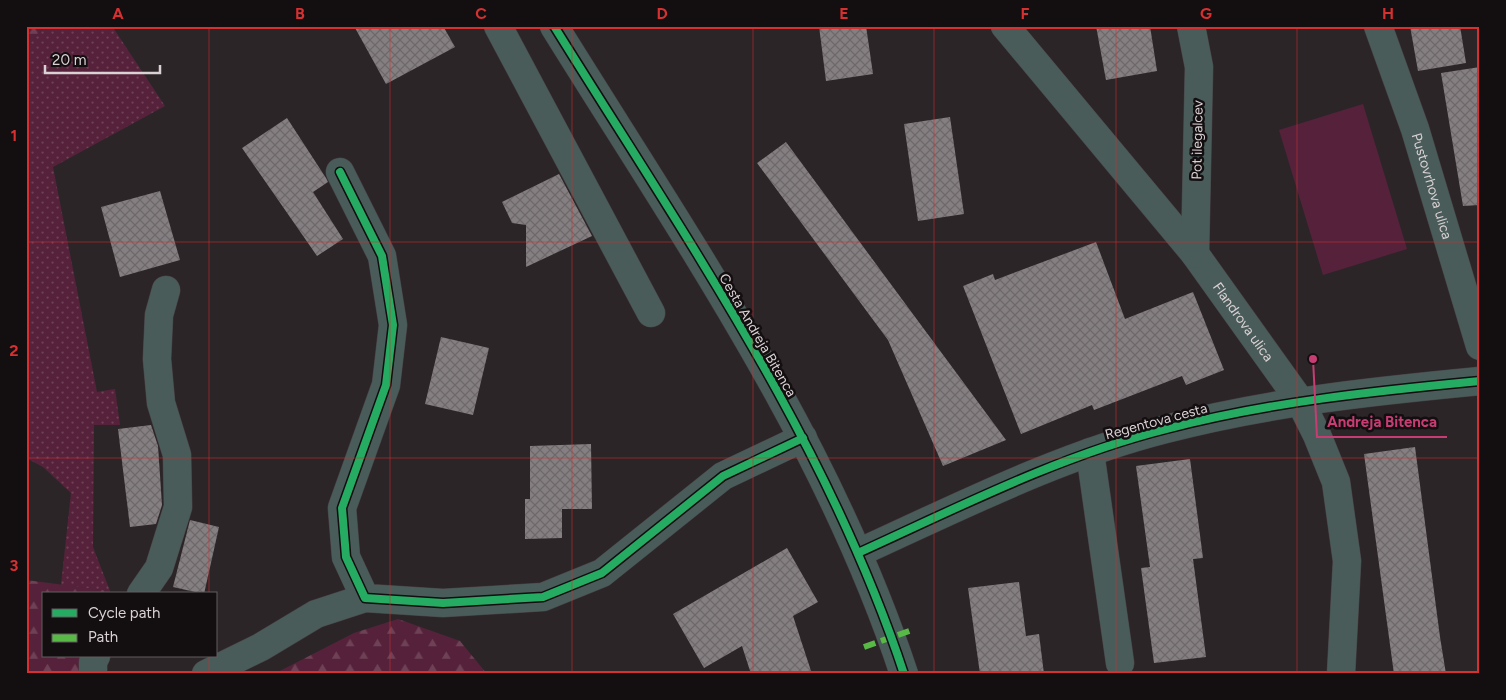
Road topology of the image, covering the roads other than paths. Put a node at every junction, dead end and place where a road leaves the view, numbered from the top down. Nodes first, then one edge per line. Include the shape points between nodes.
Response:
1 (498, 26) edge
2 (554, 26) edge
3 (1005, 26) edge
4 (1191, 26) edge
5 (1378, 26) edge
6 (340, 172) dead end
7 (1195, 254) junction
8 (166, 290) dead end
9 (650, 313) dead end
10 (1480, 346) edge
11 (1480, 381) edge
12 (1300, 401) junction
13 (804, 438) junction
14 (1090, 452) junction
15 (858, 553) junction
16 (143, 592) edge
17 (365, 598) junction
18 (95, 658) edge
19 (1120, 663) dead end
20 (93, 674) edge
21 (206, 674) edge
22 (904, 674) edge
23 (1341, 674) edge

1 - 9 street
2 - 13 street, Cesta Andreja Bitenca via 721,296
3 - 7 street, Flandrova ulica
4 - 7 street, Pot ilegalcev via 1199,67
5 - 10 street, Pustovrhova ulica via 1415,129
6 - 17 street via 382,256 393,325 386,385 342,508 346,557
7 - 12 street, Flandrova ulica
8 - 16 street via 159,314 157,359 161,402 177,455 178,507 159,568
11 - 12 street, Regentova cesta
12 - 14 street, Regentova cesta via 1165,429
12 - 23 street, Flandrova ulica via 1336,482 1347,562
13 - 15 street, Cesta Andreja Bitenca
13 - 17 street via 723,476 602,573 543,597 443,603
14 - 15 street, Regentova cesta
14 - 19 street
15 - 22 street, Cesta Andreja Bitenca
17 - 21 street via 316,614 261,647
18 - 20 street

